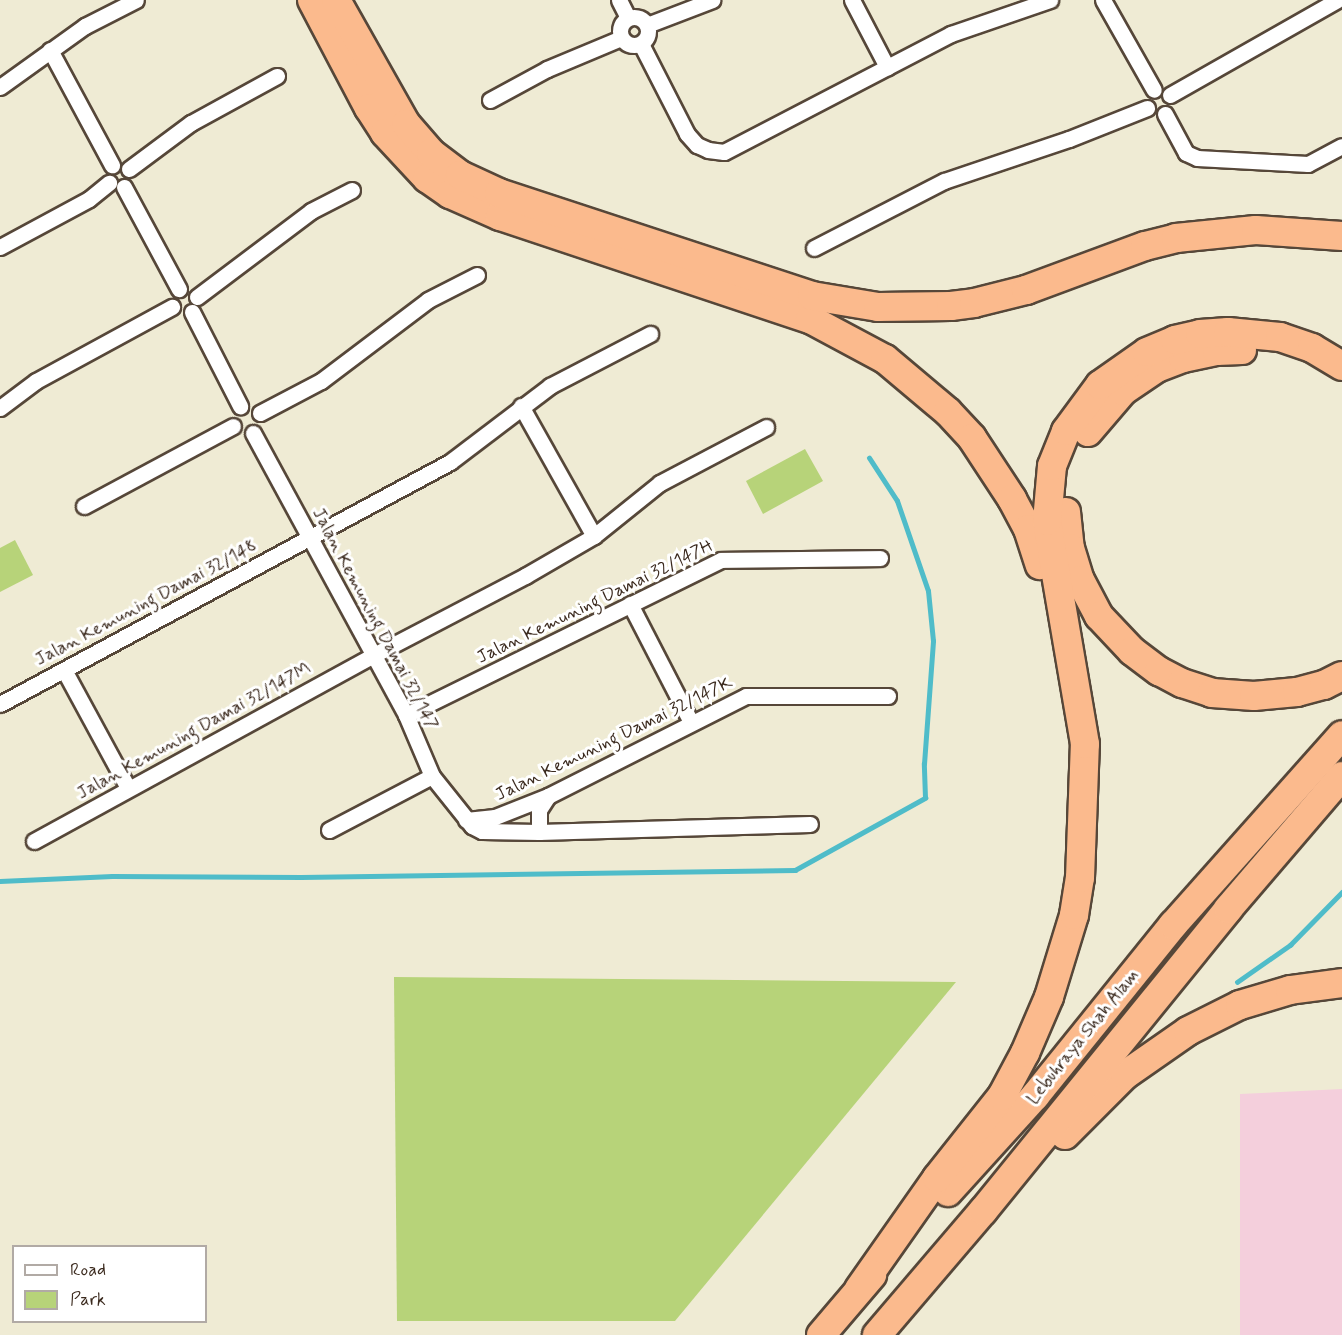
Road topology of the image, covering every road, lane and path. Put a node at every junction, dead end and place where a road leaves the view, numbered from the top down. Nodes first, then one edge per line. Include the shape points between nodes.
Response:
1 (136, 0) edge
2 (312, 0) edge
3 (336, 0) edge
4 (619, 0) edge
5 (712, 0) edge
6 (852, 0) edge
7 (1050, 0) edge
8 (1103, 0) edge
9 (1337, 0) edge
10 (628, 18) junction
11 (647, 25) junction
12 (621, 38) junction
13 (641, 44) junction
14 (50, 50) junction
15 (887, 67) junction
16 (277, 76) dead end
17 (0, 87) edge
18 (1154, 90) junction
19 (1170, 95) junction
20 (490, 100) dead end
21 (1147, 108) junction
22 (1165, 114) junction
23 (1342, 146) edge
24 (112, 165) junction
25 (129, 169) junction
26 (109, 183) junction
27 (124, 187) junction
28 (352, 190) dead end
29 (1342, 236) edge
30 (0, 247) edge
31 (814, 248) dead end
32 (477, 275) dead end
33 (178, 289) junction
34 (197, 297) junction
35 (172, 307) junction
36 (192, 312) junction
37 (650, 334) dead end
38 (1342, 366) edge
39 (1342, 389) edge
40 (521, 405) junction
41 (240, 406) junction
42 (0, 408) edge
43 (260, 413) junction
44 (233, 426) junction
45 (766, 427) dead end
46 (253, 433) junction
47 (84, 507) dead end
48 (594, 536) junction
49 (310, 537) junction
50 (880, 558) dead end
51 (630, 604) junction
52 (1065, 634) junction
53 (372, 656) junction
54 (63, 670) junction
55 (1342, 676) edge
56 (888, 696) dead end
57 (0, 704) edge
58 (406, 715) junction
59 (691, 722) junction
60 (1342, 735) edge
61 (432, 776) junction
62 (1342, 776) edge
63 (128, 788) junction
64 (548, 796) junction
65 (466, 820) junction
66 (810, 824) dead end
67 (329, 830) dead end
68 (539, 832) junction
69 (34, 841) dead end
70 (1342, 983) edge
71 (983, 1210) junction
72 (859, 1289) junction
73 (821, 1335) edge
74 (877, 1335) edge

1 - 14 street via 85,26
2 - 52 highway via 386,133 427,178 450,194 559,236 810,320 885,359 917,384 972,438 995,471 1028,529
3 - 29 highway via 406,124 431,153 460,175 499,193 812,296 878,307 951,306 1026,290 1176,238 1256,231
4 - 10 street
5 - 11 street
6 - 15 street
7 - 15 street via 951,34
8 - 18 street
9 - 19 street
10 - 11 street via 641,18
10 - 12 street via 621,24
11 - 13 street via 647,38
12 - 13 street via 632,45
12 - 20 street via 548,69
13 - 15 street via 687,134 697,145 724,152
14 - 17 street
14 - 24 street
16 - 25 street via 191,123
18 - 19 street via 1161,89
18 - 21 street via 1145,100
19 - 22 street via 1171,108
21 - 22 street via 1153,114
21 - 31 street via 1070,139 944,181
22 - 23 street via 1186,153 1197,158 1308,164
24 - 25 street via 121,164
24 - 26 street via 106,174
25 - 27 street via 131,177
26 - 27 street via 116,188
26 - 30 street via 89,199
27 - 33 street
28 - 34 street via 311,211
32 - 43 street via 428,300 321,381
33 - 34 street via 188,288
33 - 35 street via 171,298
34 - 36 street
35 - 36 street via 183,315
35 - 42 street via 36,381
36 - 41 street
37 - 40 street, Jalan Kemuning Damai 32/148
38 - 52 highway via 1312,348 1280,337 1228,332 1200,334 1147,352 1100,386 1066,431 1049,485 1049,544
39 - 55 highway via 1317,370 1251,350 1182,358 1157,368 1123,391 1083,439 1069,475 1065,510 1070,548 1088,597 1115,635 1159,670 1212,693 1239,696 1297,692
40 - 48 street
40 - 49 street, Jalan Kemuning Damai 32/148 via 450,462
41 - 43 street via 250,405
41 - 44 street via 232,417
43 - 46 street via 262,422
44 - 46 street via 244,434
44 - 47 street
45 - 48 street, Jalan Kemuning Damai 32/147M via 660,483
46 - 49 street, Jalan Kemuning Damai 32/147
48 - 53 street, Jalan Kemuning Damai 32/147M
49 - 53 street, Jalan Kemuning Damai 32/147
49 - 54 street, Jalan Kemuning Damai 32/148
50 - 51 street, Jalan Kemuning Damai 32/147H via 721,560
51 - 58 street, Jalan Kemuning Damai 32/147H
51 - 59 street
52 - 72 highway via 1085,744 1080,878 1063,955 1025,1053 1002,1096 937,1178
53 - 58 street, Jalan Kemuning Damai 32/147
53 - 63 street, Jalan Kemuning Damai 32/147M
54 - 57 street, Jalan Kemuning Damai 32/148
54 - 63 street
56 - 59 street, Jalan Kemuning Damai 32/147K via 746,696
58 - 61 street, Jalan Kemuning Damai 32/147
59 - 64 street, Jalan Kemuning Damai 32/147K
60 - 72 highway, Lebuhraya Shah Alam via 1173,926 1035,1096
61 - 65 street, Jalan Kemuning Damai 32/147
61 - 67 street
62 - 71 highway, Lebuhraya Shah Alam via 1228,909
63 - 69 street, Jalan Kemuning Damai 32/147M
64 - 65 street, Jalan Kemuning Damai 32/147K via 495,817
64 - 68 street via 539,810
65 - 68 street via 482,831
66 - 68 street
70 - 71 highway via 1290,990 1240,1005 1188,1031 1125,1075
71 - 74 highway, Lebuhraya Shah Alam
72 - 73 highway, Lebuhraya Shah Alam

